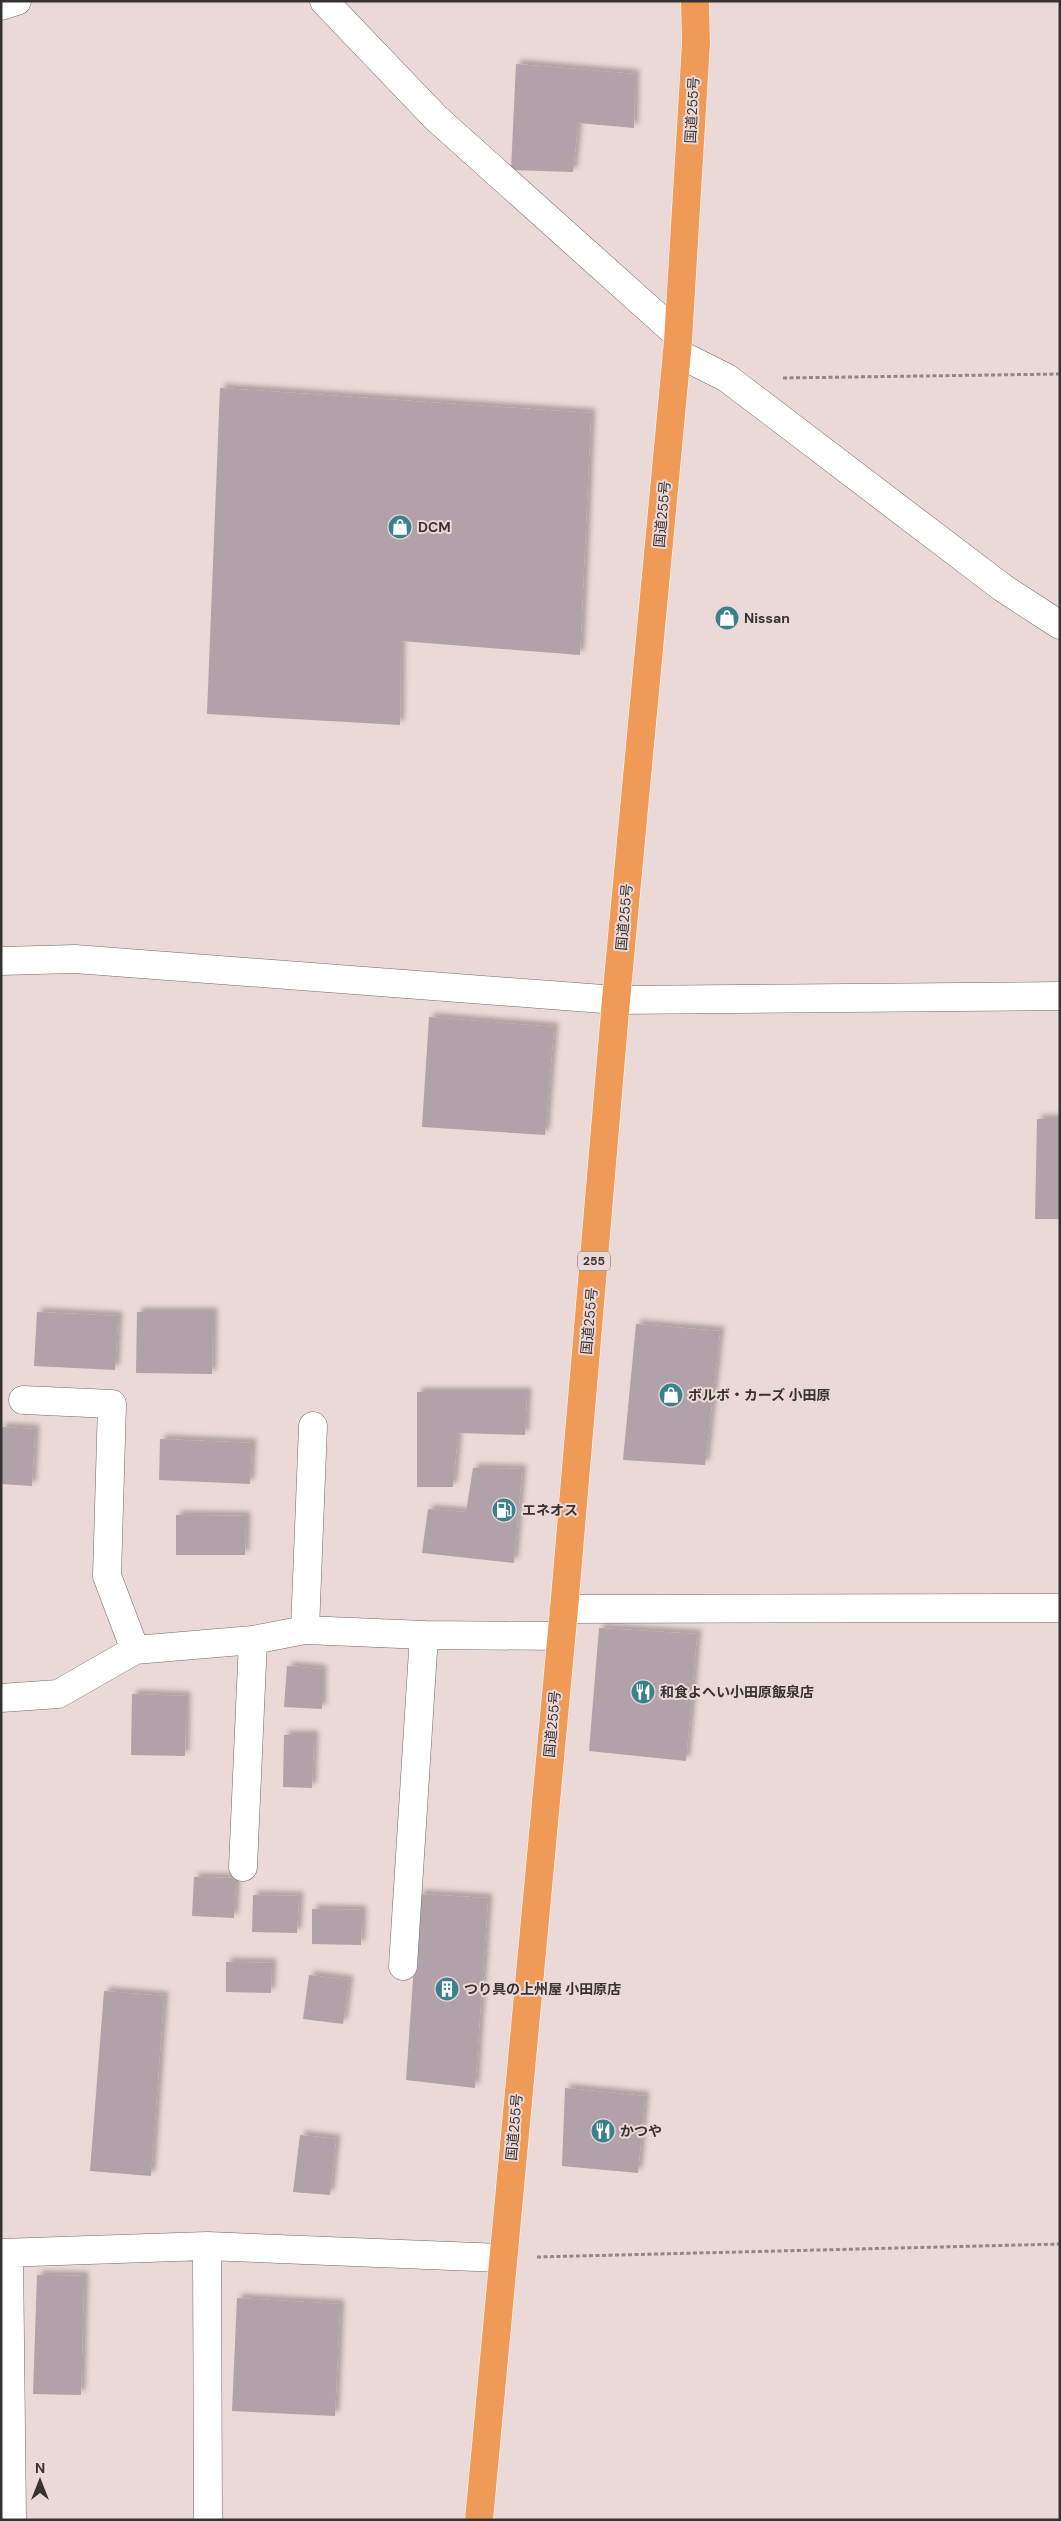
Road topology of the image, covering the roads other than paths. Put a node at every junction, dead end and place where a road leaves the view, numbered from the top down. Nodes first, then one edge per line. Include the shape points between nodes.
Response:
1 (16, 1) edge
2 (324, 1) edge
3 (695, 1) edge
4 (1, 6) edge
5 (678, 344) junction
6 (1060, 625) edge
7 (1, 962) edge
8 (1060, 996) edge
9 (616, 1000) junction
10 (22, 1400) dead end
11 (313, 1426) dead end
12 (1060, 1608) edge
13 (564, 1609) junction
14 (305, 1630) junction
15 (424, 1634) junction
16 (560, 1636) junction
17 (253, 1640) junction
18 (135, 1650) junction
19 (1, 1698) edge
20 (243, 1867) dead end
21 (403, 1966) dead end
22 (207, 2246) junction
23 (5, 2253) edge
24 (502, 2258) junction
25 (7, 2491) edge
26 (12, 2520) edge
27 (208, 2520) edge
28 (479, 2520) edge

1 - 4 street
2 - 5 street via 436,118
3 - 5 highway, 国道255号 / 255 via 696,43
5 - 6 street via 728,378 1002,588
5 - 9 highway, 国道255号 / 255
7 - 9 street via 75,959
8 - 9 street
9 - 13 highway, 国道255号 / 255
10 - 18 street via 112,1404 107,1576
11 - 14 street
12 - 13 street
13 - 16 highway, 国道255号 / 255
14 - 15 street
14 - 17 street
15 - 16 street
15 - 21 street
16 - 24 highway, 国道255号 / 255
17 - 18 street
17 - 20 street
18 - 19 street via 58,1694
22 - 23 street
22 - 24 street
22 - 27 street
23 - 25 street
24 - 28 highway, 国道255号 / 255
25 - 26 street

